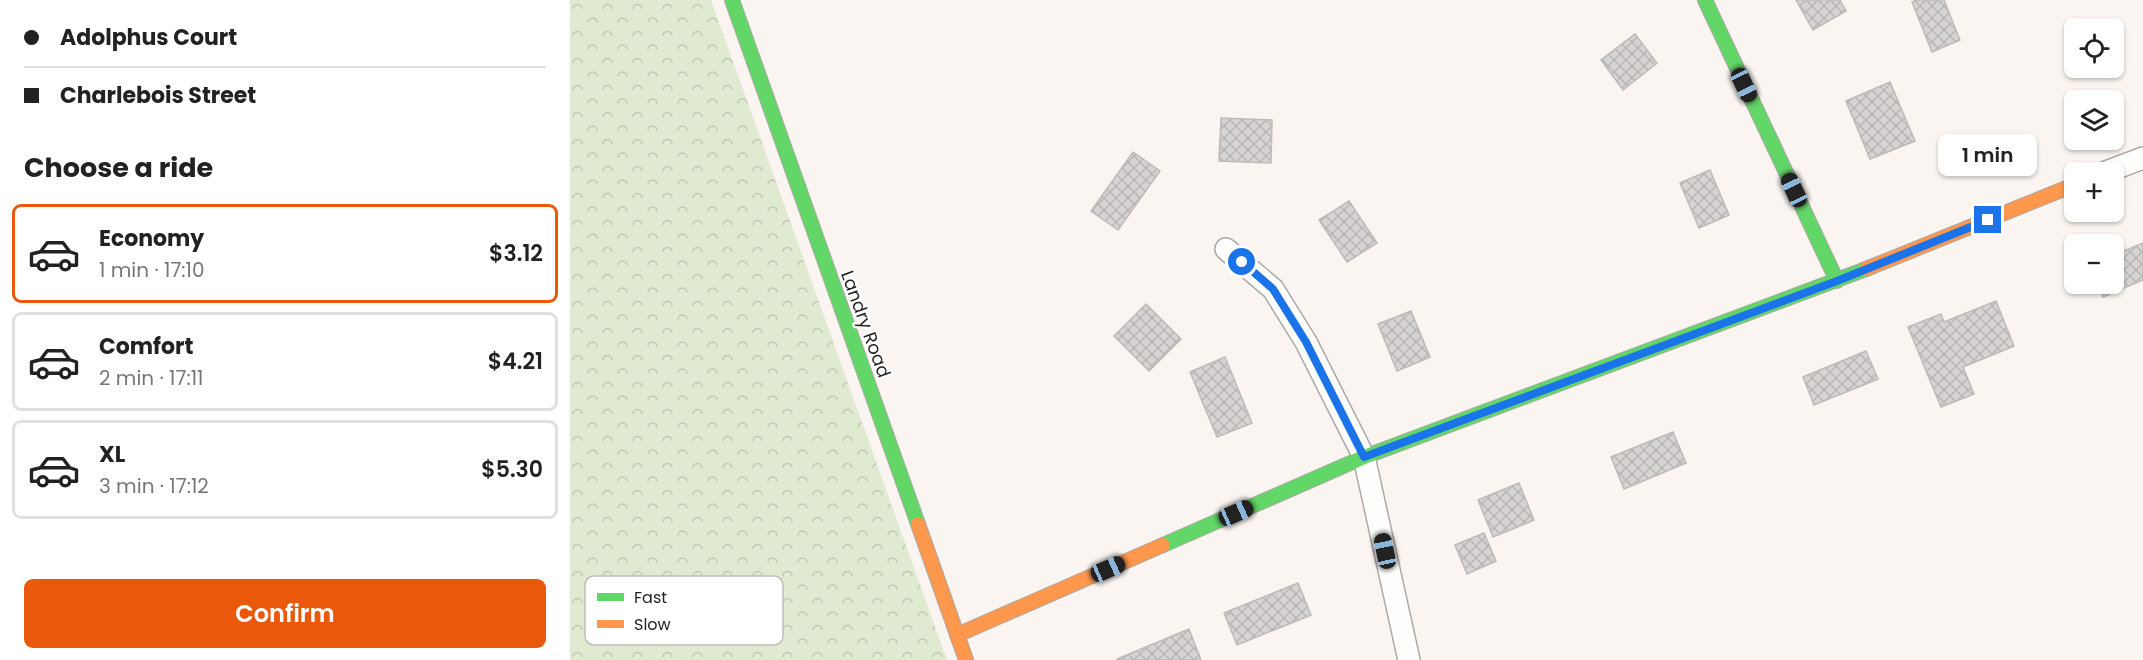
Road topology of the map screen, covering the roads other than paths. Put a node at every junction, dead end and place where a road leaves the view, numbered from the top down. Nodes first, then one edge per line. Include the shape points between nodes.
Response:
1 (732, 0) edge
2 (1705, 0) edge
3 (2143, 158) edge
4 (2124, 165) edge
5 (2064, 189) edge
6 (1226, 249) dead end
7 (1837, 281) junction
8 (1364, 457) junction
9 (957, 635) junction
10 (966, 660) edge
11 (1409, 660) edge

1 - 9 street, Landry Road
2 - 7 street
3 - 4 street
5 - 7 street
6 - 8 street via 1273,289 1306,342
7 - 8 street
8 - 9 street
8 - 11 street
9 - 10 street, Landry Road

